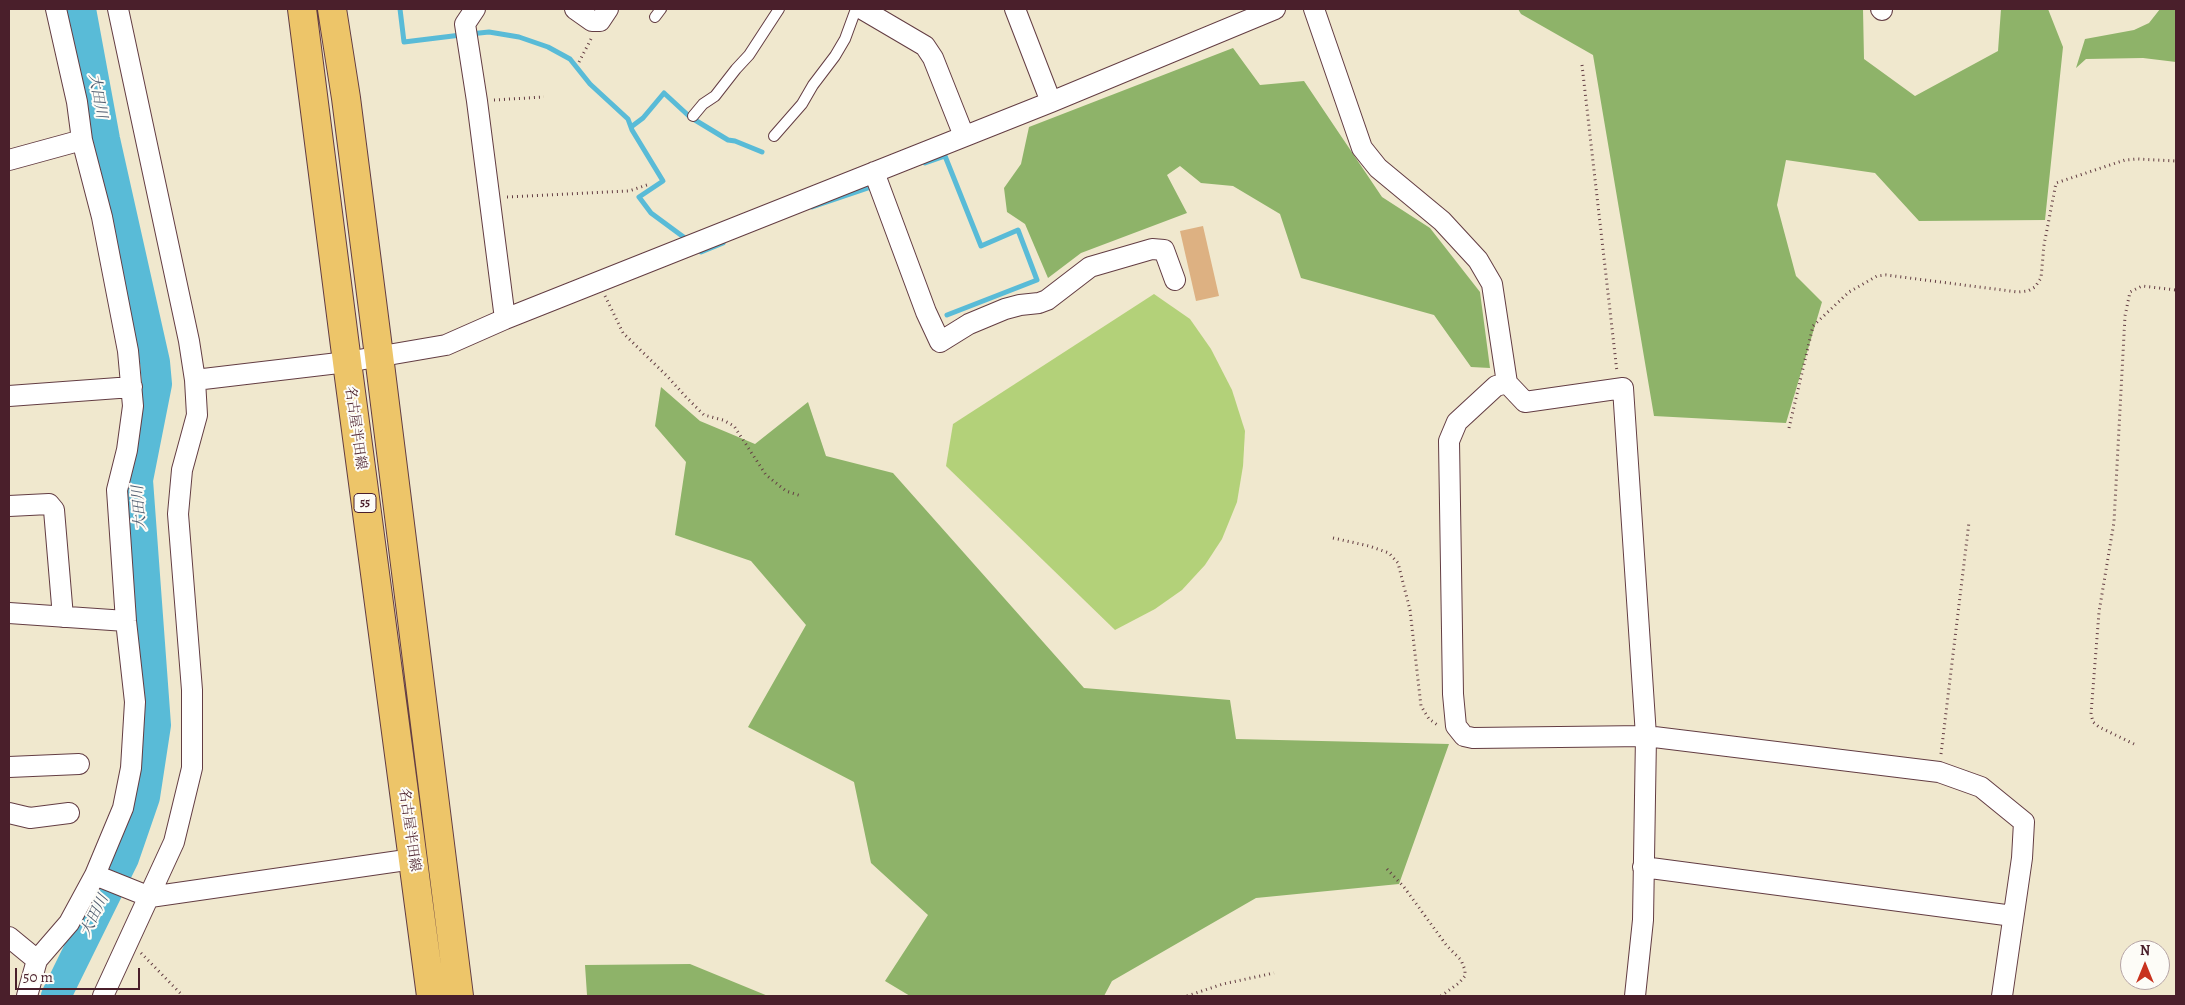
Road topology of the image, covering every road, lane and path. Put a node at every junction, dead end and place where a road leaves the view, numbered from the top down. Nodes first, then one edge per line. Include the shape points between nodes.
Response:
1 (56, 9) edge
2 (118, 9) edge
3 (302, 9) edge
4 (332, 9) edge
5 (475, 9) edge
6 (575, 9) edge
7 (779, 9) edge
8 (856, 9) edge
9 (862, 9) edge
10 (1016, 9) edge
11 (1275, 9) edge
12 (1314, 9) edge
13 (603, 15) edge
14 (579, 62) dead end
15 (1582, 65) dead end
16 (544, 97) dead end
17 (477, 102) junction
18 (1051, 102) junction
19 (694, 116) dead end
20 (774, 136) dead end
21 (964, 136) junction
22 (82, 140) junction
23 (9, 160) edge
24 (2176, 161) edge
25 (874, 172) junction
26 (650, 184) dead end
27 (489, 198) junction
28 (1175, 280) dead end
29 (598, 282) junction
30 (2176, 290) edge
31 (505, 319) junction
32 (379, 356) junction
33 (347, 362) junction
34 (195, 380) junction
35 (1506, 383) junction
36 (132, 387) junction
37 (1619, 388) junction
38 (9, 396) edge
39 (1789, 428) dead end
40 (801, 496) dead end
41 (9, 506) edge
42 (1969, 522) dead end
43 (1332, 538) dead end
44 (9, 613) edge
45 (63, 617) junction
46 (126, 621) junction
47 (1456, 726) junction
48 (1646, 736) junction
49 (2134, 744) dead end
50 (78, 764) dead end
51 (9, 767) edge
52 (1939, 772) junction
53 (9, 813) edge
54 (69, 813) dead end
55 (413, 859) junction
56 (1643, 867) junction
57 (1387, 869) dead end
58 (95, 874) junction
59 (150, 897) junction
60 (2013, 916) junction
61 (9, 937) edge
62 (126, 946) junction
63 (37, 960) junction
64 (1274, 973) dead end
65 (27, 996) edge
66 (103, 996) edge
67 (183, 996) edge
68 (431, 996) edge
69 (459, 996) edge
70 (1187, 996) edge
71 (1441, 996) edge
72 (1635, 996) edge
73 (2002, 996) edge

1 - 22 street
2 - 34 street
3 - 33 main road, 名古屋半田線 / 55
4 - 32 main road, 名古屋半田線 / 55
5 - 17 street via 465,24
6 - 13 street via 592,21
7 - 19 lane via 749,55
8 - 20 lane via 835,56 802,104
9 - 21 street via 924,46 933,58
10 - 18 street
11 - 18 street
12 - 35 street via 1362,148 1378,168 1442,221 1478,260 1492,284
13 - 14 path
15 - 37 path
16 - 17 path
17 - 27 street
18 - 21 street
21 - 25 street
22 - 23 street
22 - 36 street via 102,217
24 - 39 path via 2125,160 2056,183 2041,278 2035,288 2028,291 1886,275 1877,276 1849,292 1813,326
25 - 28 street via 940,342 969,324 1005,309 1047,300 1090,267 1152,249 1164,250
25 - 29 street
26 - 27 path via 629,191
27 - 31 street
29 - 31 street
29 - 40 path via 623,333 704,415 734,426 766,475 786,491
30 - 49 path via 2142,286 2130,292 2125,316 2114,522 2100,612 2091,714 2093,722 2100,727
31 - 32 street via 446,345
32 - 33 street
32 - 69 main road, 名古屋半田線 / 55
33 - 34 street
33 - 55 main road, 名古屋半田線 / 55
34 - 59 street via 197,415 182,470 178,514 192,690 192,768 174,842
35 - 37 street via 1525,402
35 - 47 street via 1496,386 1456,422 1451,432
36 - 38 street
36 - 46 street via 133,406 127,450 117,490
37 - 48 street via 1623,388
41 - 45 street via 49,504 54,510
42 - 52 path
43 - 47 path via 1388,553 1398,563 1410,610 1421,706 1428,720 1438,726
44 - 45 street
45 - 46 street
46 - 58 street via 135,702 131,768 123,808
47 - 48 street via 1464,736 1473,738
48 - 52 street
48 - 56 street
50 - 51 street
52 - 60 street via 1981,787 2024,822
53 - 54 street via 30,818
55 - 59 street
55 - 68 main road, 名古屋半田線 / 55
56 - 60 street
56 - 72 street via 1643,920
57 - 71 path via 1404,887 1446,946 1461,960 1465,976
58 - 59 street
58 - 63 street via 69,923
59 - 62 street
60 - 73 street
61 - 63 street
62 - 66 street
62 - 67 path via 142,953
63 - 65 street
64 - 70 path

